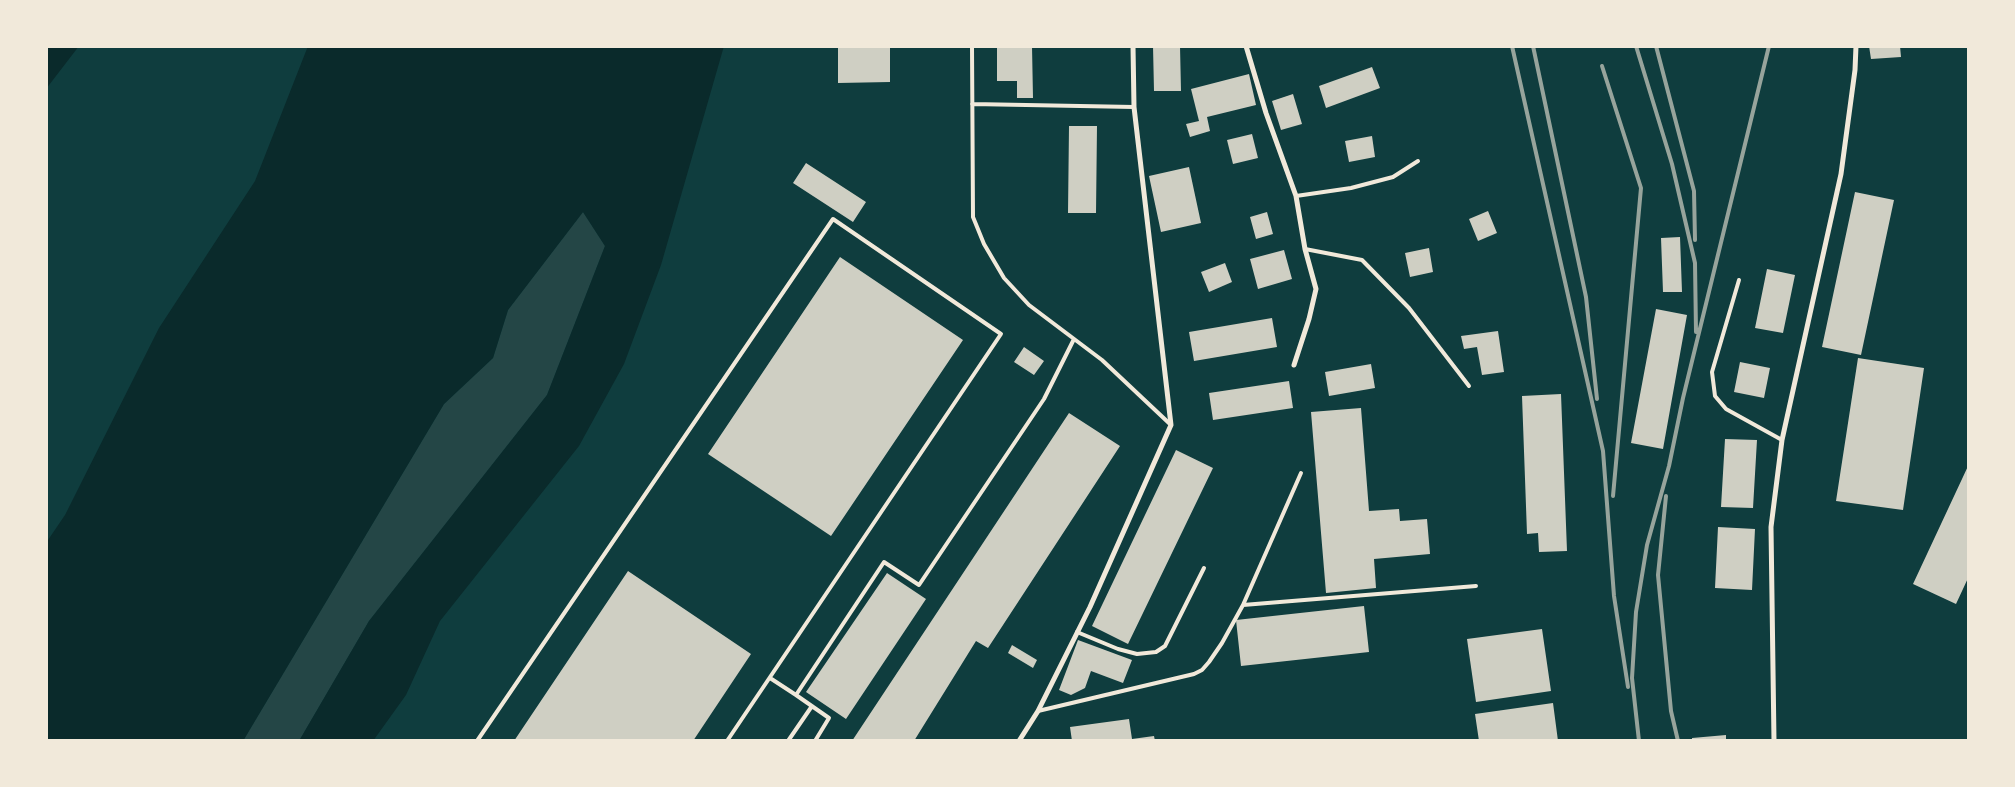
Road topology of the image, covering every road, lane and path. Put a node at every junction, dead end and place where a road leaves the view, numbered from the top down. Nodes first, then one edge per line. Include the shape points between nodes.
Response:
1 (972, 46) edge
2 (1133, 46) edge
3 (1246, 46) edge
4 (1856, 46) edge
5 (972, 104) junction
6 (1134, 107) junction
7 (1418, 161) dead end
8 (1296, 196) junction
9 (1305, 249) junction
10 (1739, 280) dead end
11 (1074, 339) junction
12 (1294, 365) dead end
13 (1469, 386) dead end
14 (1170, 425) junction
15 (1782, 440) junction
16 (1301, 473) dead end
17 (1204, 568) dead end
18 (1476, 586) dead end
19 (1243, 605) junction
20 (1077, 632) junction
21 (770, 678) junction
22 (796, 695) junction
23 (812, 706) junction
24 (1038, 711) junction
25 (729, 740) edge
26 (476, 741) edge
27 (788, 741) edge
28 (815, 741) edge
29 (1019, 741) edge
30 (1774, 741) edge

1 - 5 lane
2 - 6 street
3 - 8 street
4 - 15 street via 1841,174
5 - 6 lane
5 - 11 lane via 973,217 984,244 1004,278 1029,305
6 - 14 street
7 - 8 lane via 1393,177 1351,188
8 - 9 street
9 - 12 street via 1316,289
9 - 13 lane via 1362,260 1409,308
10 - 15 lane via 1712,372 1715,396 1726,409
11 - 14 lane via 1102,360
11 - 22 lane via 1044,399 919,586 884,562
14 - 20 street
15 - 30 street via 1771,527
16 - 19 lane
17 - 20 lane via 1165,646 1156,652 1137,654
18 - 19 lane
19 - 24 lane via 1209,662 1194,674
20 - 24 street
21 - 22 lane
21 - 25 lane
21 - 26 lane via 1001,334 833,219
22 - 23 lane
23 - 27 lane
23 - 28 lane via 829,718
24 - 29 street

